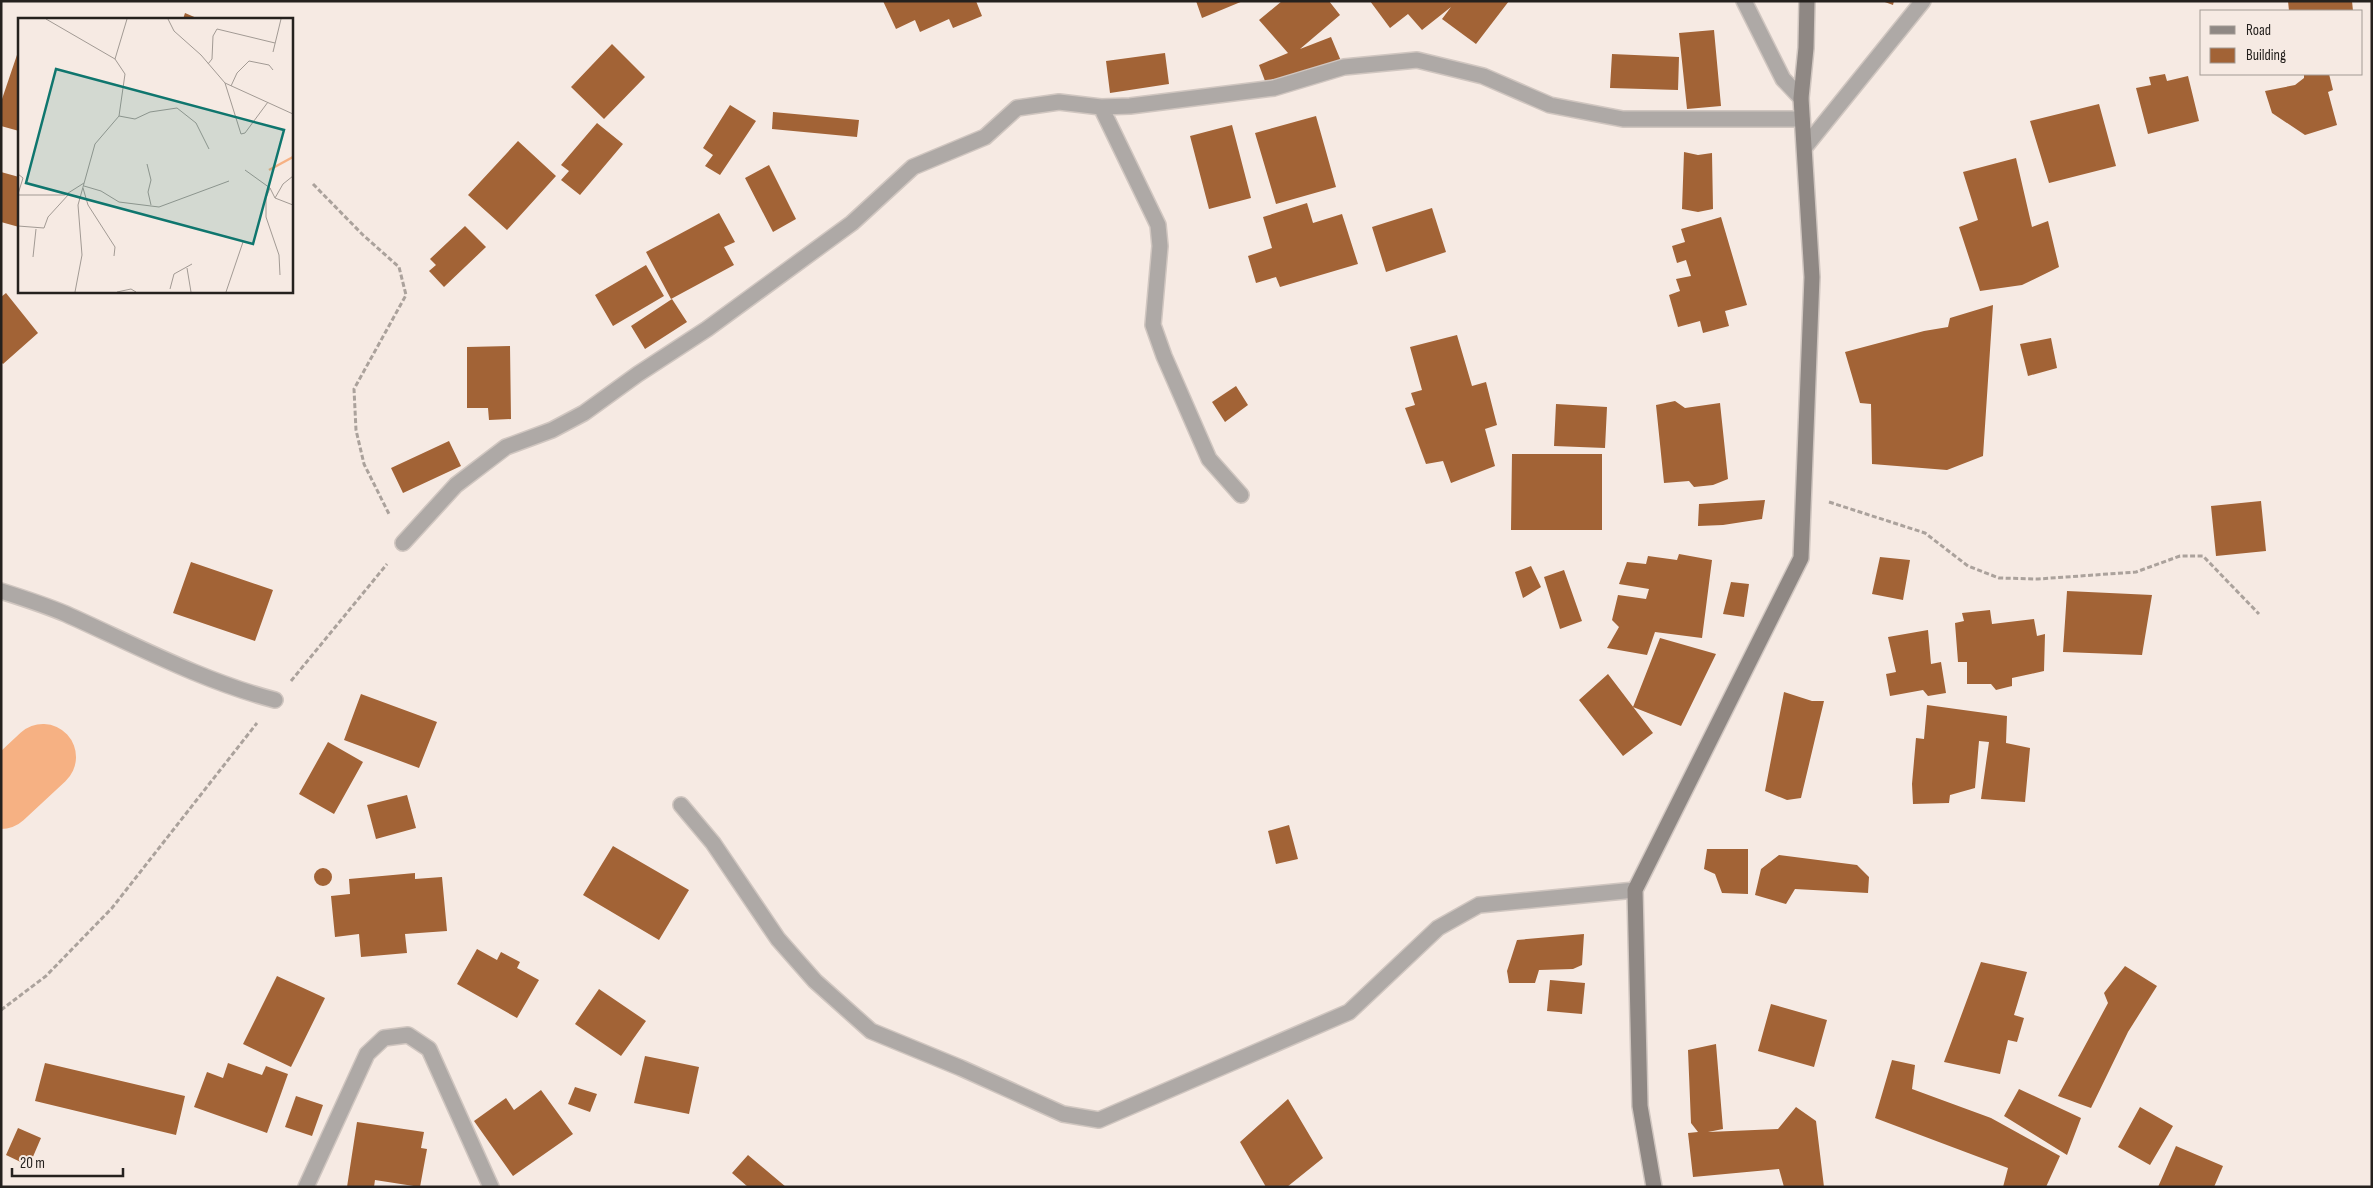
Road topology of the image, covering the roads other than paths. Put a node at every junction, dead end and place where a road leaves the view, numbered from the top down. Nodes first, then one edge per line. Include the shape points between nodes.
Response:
1 (1744, 1) edge
2 (1807, 1) edge
3 (1923, 1) edge
4 (1801, 98) junction
5 (1101, 107) junction
6 (1802, 119) junction
7 (1805, 147) junction
8 (1241, 495) dead end
9 (403, 543) road end
10 (1, 591) edge
11 (275, 700) road end
12 (681, 805) dead end
13 (1635, 890) junction
14 (306, 1187) edge
15 (491, 1187) edge
16 (1654, 1187) edge

1 - 4 street via 1782,79
2 - 4 street
3 - 7 street
4 - 6 street
5 - 6 street via 1274,88 1344,66 1417,60 1483,76 1550,105 1623,119
5 - 8 street via 1158,225 1160,246 1153,325 1164,356 1210,458
5 - 9 street via 1059,102 1017,108 985,137 913,167 852,223 584,413 552,430 506,446 456,485
6 - 7 street
7 - 13 street via 1812,277 1801,558
10 - 11 street via 64,613 155,656 243,692
12 - 13 street via 713,843 778,939 815,980 871,1031 1063,1114 1099,1120 1349,1012 1438,928 1479,905
13 - 16 street via 1640,1106
14 - 15 street via 367,1054 384,1038 408,1036 429,1049

